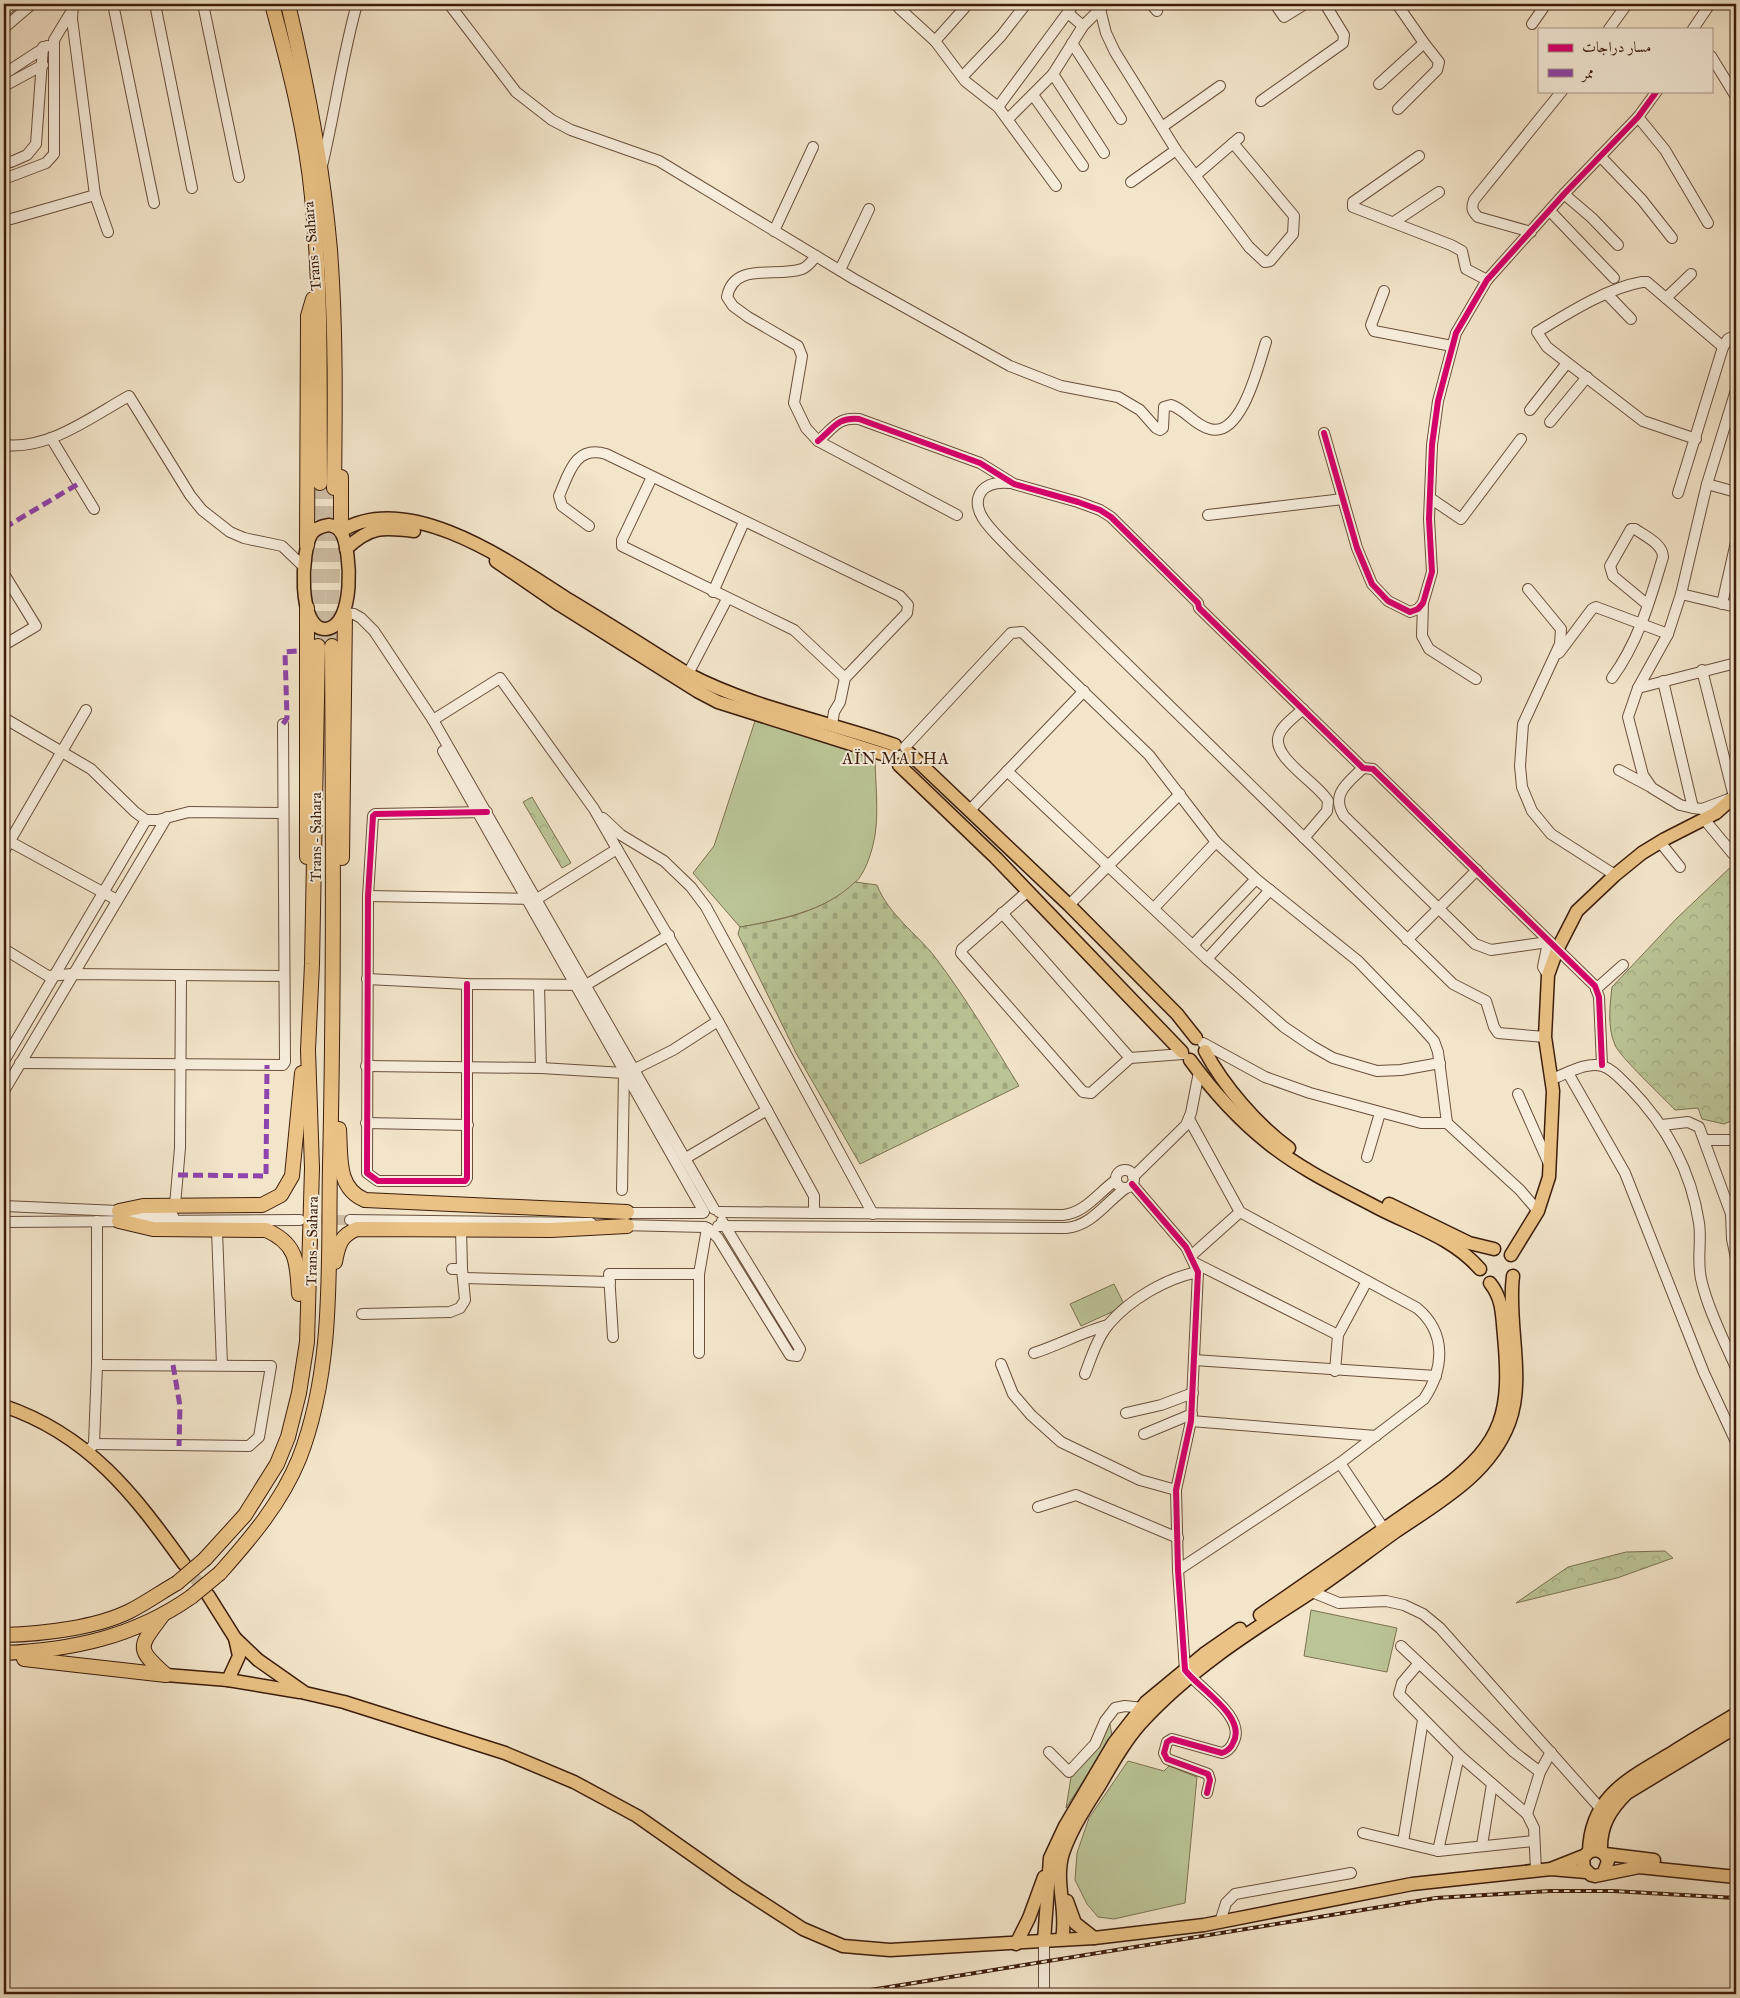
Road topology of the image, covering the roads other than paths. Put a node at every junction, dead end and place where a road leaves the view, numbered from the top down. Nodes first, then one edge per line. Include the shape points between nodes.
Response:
1 (12, 4) edge
2 (32, 4) edge
3 (112, 4) edge
4 (155, 4) edge
5 (203, 4) edge
6 (272, 4) edge
7 (288, 4) edge
8 (357, 4) edge
9 (449, 4) edge
10 (968, 4) edge
11 (1026, 4) edge
12 (1275, 4) edge
13 (1305, 4) edge
14 (1325, 4) edge
15 (1397, 4) edge
16 (1546, 4) edge
17 (1628, 4) edge
18 (1710, 4) edge
19 (900, 5) edge
20 (1102, 6) edge
21 (72, 7) edge
22 (1071, 7) edge
23 (4, 12) edge
24 (1532, 24) dead end
25 (1083, 26) junction
26 (4, 28) edge
27 (1610, 28) edge
28 (1694, 28) edge
29 (54, 40) junction
30 (935, 41) junction
31 (1072, 42) junction
32 (1424, 43) junction
33 (43, 47) junction
34 (1712, 58) edge
35 (43, 64) junction
36 (4, 74) edge
37 (1053, 74) junction
38 (963, 76) junction
39 (1379, 84) dead end
40 (4, 86) edge
41 (1220, 86) dead end
42 (1561, 92) edge
43 (1656, 92) edge
44 (1033, 95) junction
45 (1736, 96) edge
46 (1261, 101) dead end
47 (998, 107) junction
48 (1398, 108) dead end
49 (1638, 117) junction
50 (1008, 119) junction
51 (1121, 120) dead end
52 (1162, 127) junction
53 (813, 147) dead end
54 (1176, 150) junction
55 (1104, 153) dead end
56 (1419, 156) dead end
57 (1600, 156) junction
58 (4, 160) edge
59 (1083, 166) dead end
60 (320, 172) junction
61 (1196, 175) junction
62 (239, 176) dead end
63 (4, 178) edge
64 (1131, 182) dead end
65 (1056, 186) dead end
66 (192, 188) dead end
67 (1439, 192) dead end
68 (1564, 194) junction
69 (95, 195) junction
70 (154, 203) dead end
71 (869, 209) dead end
72 (1550, 211) junction
73 (4, 221) edge
74 (1394, 222) junction
75 (1708, 224) dead end
76 (774, 231) junction
77 (108, 232) dead end
78 (1531, 232) junction
79 (1672, 238) dead end
80 (1618, 245) dead end
81 (816, 256) junction
82 (840, 270) junction
83 (1691, 274) dead end
84 (1614, 278) dead end
85 (1487, 280) junction
86 (318, 283) junction
87 (1384, 291) dead end
88 (1607, 294) junction
89 (1666, 298) junction
90 (1631, 319) dead end
91 (334, 325) junction
92 (1736, 335) edge
93 (1266, 342) dead end
94 (1452, 346) junction
95 (1723, 347) junction
96 (1567, 363) junction
97 (1587, 378) junction
98 (1736, 390) edge
99 (1530, 410) dead end
100 (1550, 422) dead end
101 (1324, 433) dead end
102 (51, 438) junction
103 (1696, 438) junction
104 (1521, 439) dead end
105 (818, 441) junction
106 (4, 445) edge
107 (652, 477) junction
108 (320, 483) tunnel mouth
109 (1014, 484) junction
110 (1707, 484) junction
111 (334, 488) tunnel mouth
112 (1736, 492) edge
113 (1678, 493) dead end
114 (1430, 498) junction
115 (1343, 499) junction
116 (94, 509) dead end
117 (957, 515) dead end
118 (1208, 515) dead end
119 (744, 522) junction
120 (589, 526) dead end
121 (341, 531) junction
122 (1736, 542) edge
123 (307, 544) junction
124 (346, 549) junction
125 (305, 568) junction
126 (4, 574) edge
127 (1528, 589) dead end
128 (713, 592) junction
129 (1681, 594) junction
130 (727, 599) junction
131 (1423, 603) junction
132 (1722, 604) junction
133 (1648, 605) junction
134 (1736, 607) edge
135 (307, 608) junction
136 (345, 613) junction
137 (1643, 624) junction
138 (1668, 634) junction
139 (4, 645) edge
140 (1553, 660) junction
141 (1736, 663) edge
142 (1702, 670) junction
143 (688, 674) junction
144 (845, 678) junction
145 (1612, 678) dead end
146 (1476, 679) dead end
147 (1662, 680) junction
148 (1638, 688) junction
149 (1084, 691) junction
150 (420, 703) junction
151 (1303, 709) junction
152 (86, 710) dead end
153 (4, 718) edge
154 (433, 720) junction
155 (283, 724) dead end
156 (832, 725) junction
157 (900, 750) junction
158 (62, 752) junction
159 (1364, 768) junction
160 (1619, 770) dead end
161 (1007, 771) junction
162 (1652, 788) junction
163 (1180, 794) junction
164 (1735, 796) edge
165 (1693, 808) junction
166 (594, 809) junction
167 (970, 810) junction
168 (482, 812) junction
169 (283, 813) junction
170 (167, 817) junction
171 (1704, 819) junction
172 (146, 820) junction
173 (1304, 838) junction
174 (1216, 842) junction
175 (1660, 842) junction
176 (5, 844) edge
177 (618, 849) junction
178 (1733, 854) dead end
179 (1107, 865) junction
180 (1680, 867) dead end
181 (1477, 870) junction
182 (1615, 875) junction
183 (1256, 879) junction
184 (1270, 890) junction
185 (1028, 891) junction
186 (102, 892) junction
187 (368, 896) junction
188 (526, 899) junction
189 (537, 899) junction
190 (117, 900) junction
191 (1069, 905) junction
192 (1154, 908) junction
193 (1439, 909) junction
194 (1002, 913) junction
195 (669, 935) junction
196 (1407, 940) junction
197 (1193, 945) junction
198 (1553, 946) junction
199 (4, 949) edge
200 (1207, 959) junction
201 (312, 964) junction
202 (1623, 965) dead end
203 (72, 974) junction
204 (181, 976) junction
205 (284, 976) junction
206 (54, 977) junction
207 (367, 979) junction
208 (467, 984) junction
209 (540, 985) junction
210 (580, 985) junction
211 (334, 989) junction
212 (1596, 989) junction
213 (718, 1020) junction
214 (1545, 1037) junction
215 (1202, 1044) junction
216 (308, 1050) junction
217 (1185, 1055) junction
218 (1130, 1058) junction
219 (4, 1061) edge
220 (332, 1062) junction
221 (20, 1063) junction
222 (1440, 1063) junction
223 (180, 1065) junction
224 (366, 1066) junction
225 (1602, 1066) junction
226 (541, 1068) junction
227 (468, 1069) junction
228 (635, 1069) junction
229 (1199, 1072) junction
230 (624, 1073) junction
231 (1568, 1074) junction
232 (1552, 1080) junction
233 (4, 1091) edge
234 (1518, 1094) dead end
235 (767, 1110) junction
236 (1380, 1113) junction
237 (1189, 1119) junction
238 (366, 1122) junction
239 (1447, 1123) junction
240 (468, 1125) junction
241 (1662, 1125) junction
242 (1705, 1140) junction
243 (1736, 1140) edge
244 (1367, 1157) dead end
245 (686, 1158) junction
246 (1550, 1167) junction
247 (1116, 1180) junction
248 (1130, 1183) junction
249 (622, 1190) dead end
250 (4, 1206) edge
251 (175, 1206) junction
252 (1538, 1211) junction
253 (1240, 1212) junction
254 (812, 1214) junction
255 (873, 1214) junction
256 (119, 1216) junction
257 (627, 1219) junction
258 (300, 1220) tunnel mouth
259 (350, 1220) tunnel mouth
260 (712, 1220) junction
261 (97, 1221) junction
262 (4, 1222) edge
263 (461, 1229) junction
264 (217, 1230) junction
265 (1494, 1249) junction
266 (1511, 1255) junction
267 (1736, 1258) edge
268 (1195, 1263) junction
269 (1480, 1269) junction
270 (459, 1272) junction
271 (699, 1274) junction
272 (1512, 1276) junction
273 (1367, 1281) junction
274 (610, 1282) junction
275 (1490, 1282) junction
276 (362, 1314) dead end
277 (1108, 1325) junction
278 (325, 1334) junction
279 (1338, 1335) junction
280 (613, 1337) dead end
281 (307, 1342) junction
282 (699, 1353) dead end
283 (1034, 1353) dead end
284 (1194, 1360) junction
285 (222, 1364) junction
286 (1002, 1364) dead end
287 (97, 1365) junction
288 (1736, 1368) edge
289 (1335, 1371) junction
290 (1085, 1374) dead end
291 (1436, 1376) junction
292 (1193, 1393) junction
293 (4, 1406) edge
294 (1126, 1414) dead end
295 (1192, 1417) junction
296 (1144, 1434) dead end
297 (1376, 1436) junction
298 (1736, 1442) edge
299 (91, 1448) junction
300 (1340, 1463) junction
301 (1176, 1490) junction
302 (1038, 1506) dead end
303 (1384, 1529) junction
304 (1178, 1538) junction
305 (184, 1564) tunnel mouth
306 (1178, 1570) junction
307 (1312, 1585) junction
308 (208, 1596) tunnel mouth
309 (163, 1614) junction
310 (4, 1635) edge
311 (235, 1638) junction
312 (1401, 1646) dead end
313 (4, 1654) edge
314 (1419, 1663) junction
315 (1188, 1674) junction
316 (166, 1675) junction
317 (228, 1680) junction
318 (305, 1693) junction
319 (1142, 1708) junction
320 (1736, 1714) edge
321 (1423, 1720) junction
322 (1736, 1726) edge
323 (1049, 1752) dead end
324 (1551, 1752) junction
325 (1459, 1756) junction
326 (1540, 1772) junction
327 (1492, 1784) junction
328 (1207, 1793) dead end
329 (1600, 1808) junction
330 (1527, 1814) junction
331 (1602, 1832) junction
332 (1363, 1833) dead end
333 (1534, 1841) junction
334 (1403, 1842) junction
335 (1482, 1845) junction
336 (1438, 1851) junction
337 (1595, 1853) junction
338 (1623, 1856) junction
339 (1050, 1858) junction
340 (1551, 1869) junction
341 (1536, 1870) junction
342 (1736, 1870) edge
343 (1586, 1872) junction
344 (1604, 1872) junction
345 (1351, 1873) dead end
346 (1736, 1877) edge
347 (1059, 1879) junction
348 (1220, 1922) junction
349 (1094, 1938) junction
350 (1062, 1939) junction
351 (1044, 1941) junction
352 (1016, 1944) junction
353 (1044, 1994) edge

1 - 23 street
2 - 26 street
3 - 70 street
4 - 66 street
5 - 62 street
6 - 86 highway, Trans - Sahara via 300,116 308,166
7 - 60 highway, Trans - Sahara
8 - 60 street via 344,48 332,128
9 - 76 street via 500,72 531,106 571,130 658,161
10 - 30 street
11 - 38 street
12 - 13 street via 1284,18
14 - 46 street via 1344,36 1343,43
15 - 32 street
16 - 24 street
17 - 27 street
18 - 28 street
19 - 30 street
20 - 25 street
20 - 52 street via 1106,34
21 - 29 street
21 - 69 street
22 - 25 street
22 - 47 street
25 - 31 street
29 - 33 street
29 - 63 street via 54,154 46,163
30 - 38 street
31 - 37 street
31 - 51 street
32 - 39 street
32 - 48 street via 1440,62 1437,70
33 - 35 street
33 - 36 street
34 - 45 street
35 - 40 street
35 - 58 street via 36,144 27,155 11,162
37 - 44 street
37 - 55 street
38 - 47 street via 970,86
41 - 52 street
42 - 78 street via 1472,206 1478,217
43 - 49 street
44 - 50 street
44 - 59 street
47 - 50 street
49 - 57 street
49 - 75 street via 1665,150
50 - 65 street
52 - 54 street
53 - 76 street
54 - 61 street
54 - 64 street
56 - 74 street via 1370,188 1352,204
57 - 68 street
57 - 79 street via 1642,200
60 - 91 highway, Trans - Sahara via 330,250
61 - 61 street via 1259,259 1270,261 1292,234 1294,216 1236,141
67 - 74 street
68 - 72 street
68 - 80 street
69 - 73 street
69 - 77 street
71 - 82 street
72 - 78 street
72 - 84 street
74 - 85 street via 1462,251 1466,269
76 - 81 street
78 - 85 street
81 - 82 street
81 - 105 street via 801,269 734,280 727,297 748,317 798,346 802,356 794,403 806,428
82 - 93 street via 1010,366 1061,386 1118,397 1140,410 1160,430 1164,425 1163,412 1168,405 1175,406 1198,425 1212,430 1228,424 1246,403
83 - 89 street
85 - 94 street via 1456,333
86 - 108 highway, Trans - Sahara
86 - 123 highway via 308,316
87 - 94 street via 1371,325 1374,331
88 - 89 street via 1648,282
88 - 90 street
88 - 96 street via 1537,332 1547,347
89 - 95 street
91 - 111 highway, Trans - Sahara
91 - 121 highway via 342,358
92 - 95 street
94 - 114 street via 1438,400
95 - 103 street
96 - 97 street
96 - 99 street
97 - 100 street
97 - 103 street via 1643,421
98 - 110 street
101 - 115 street
102 - 106 street via 31,445
102 - 116 street
102 - 125 street via 129,396 202,510 230,532 286,549
103 - 113 street
104 - 114 street via 1461,519
105 - 109 street via 846,418 859,419 980,463
105 - 117 street
107 - 119 street
107 - 120 street via 606,454 586,452 574,464 558,496 562,506
107 - 128 street via 622,546
109 - 151 street via 1078,502 1111,517
109 - 173 street via 994,483 982,490 977,502 985,521
110 - 112 street
110 - 129 street
114 - 131 street via 1432,572
115 - 118 street
115 - 131 street via 1357,548 1372,584 1396,607 1410,612
119 - 128 street
119 - 144 street via 900,596 908,605 907,614 899,624
121 - 123 main road via 336,526 321,526
121 - 124 main road
121 - 143 main road via 361,523 396,520 439,529 479,544 518,565
122 - 132 street
123 - 125 main road
124 - 136 main road
124 - 157 main road via 367,532 387,528 419,532 458,544 498,562 560,605 718,702
125 - 135 main road
126 - 139 street via 36,626
127 - 140 street via 1561,629 1560,644
128 - 130 street
129 - 132 street
129 - 138 street
130 - 143 street
130 - 144 street via 794,630
131 - 146 street via 1422,636 1430,649
132 - 134 street
133 - 133 street via 1663,551 1631,529 1610,566 1610,572
133 - 137 street
135 - 136 main road via 311,622 320,628 335,626
135 - 201 highway via 306,836
136 - 150 street via 361,618 374,630
136 - 211 highway via 341,879
137 - 138 street
137 - 140 street via 1596,607
137 - 145 street
138 - 148 street
140 - 182 street via 1523,724 1520,766 1525,798 1551,834
141 - 142 street
142 - 147 street
142 - 164 street
143 - 156 main road via 744,699
144 - 156 street
147 - 148 street
147 - 165 street
148 - 162 street via 1628,717 1643,775
149 - 157 street via 1022,632 1011,633
149 - 161 street
149 - 163 street via 1149,755
150 - 154 street
150 - 168 street via 427,723
151 - 159 street
151 - 173 street via 1282,729 1278,748 1328,801 1327,812
152 - 158 street
153 - 158 street
154 - 166 street via 500,678
154 - 168 street
155 - 169 street
156 - 157 main road
157 - 167 main road
157 - 185 main road via 892,763 900,765
158 - 172 street via 90,769
158 - 176 street
159 - 181 street via 1374,770
159 - 193 street via 1342,792 1338,799 1339,807 1351,823
160 - 162 street
161 - 167 street
161 - 179 street
162 - 165 street via 1680,805
163 - 174 street
163 - 179 street
164 - 165 street via 1702,809
164 - 171 main road
166 - 177 street
166 - 255 street via 621,834 664,861 691,886 706,907
167 - 191 main road
168 - 187 street via 375,814
168 - 188 street
168 - 189 street
169 - 170 street via 189,812
169 - 205 street
170 - 172 street
170 - 190 street
171 - 175 main road
171 - 178 street
172 - 186 street
173 - 196 street
174 - 183 street
174 - 192 street
175 - 180 street
175 - 182 main road
176 - 186 street
177 - 189 street
177 - 195 street
179 - 191 street
179 - 192 street
181 - 193 street
181 - 198 street
182 - 198 main road via 1577,911
183 - 184 street
183 - 197 street
184 - 200 street
184 - 222 street via 1358,961 1434,1041
185 - 194 street
185 - 217 main road
186 - 190 street
186 - 206 street
187 - 188 street
187 - 207 street
188 - 189 street
188 - 210 street
189 - 210 street
190 - 203 street
191 - 215 main road via 1177,1014
192 - 197 street
193 - 196 street
193 - 198 street via 1481,948
194 - 218 street
194 - 218 street via 962,949 964,958 1084,1092 1091,1093
195 - 210 street
195 - 213 street
196 - 214 street via 1453,984 1486,1001 1498,1033
197 - 200 street
198 - 212 street
198 - 214 main road
199 - 206 street
200 - 222 street via 1284,1027 1333,1058 1377,1071
201 - 211 highway, Trans - Sahara via 325,646
201 - 216 highway, Trans - Sahara
202 - 212 street
203 - 204 street
203 - 206 street
203 - 221 street
204 - 205 street
204 - 223 street
205 - 223 street via 283,1065
206 - 219 street
207 - 208 street
207 - 224 street
208 - 209 street
208 - 227 street
209 - 210 street
209 - 226 street
210 - 228 street
210 - 230 street
211 - 220 highway, Trans - Sahara
212 - 225 street
213 - 228 street via 673,1050
213 - 235 street
214 - 232 main road
215 - 217 main road via 1200,1059
215 - 217 main road via 1190,1038 1184,1042
215 - 236 street via 1265,1077
215 - 265 main road via 1220,1076 1263,1127 1296,1154 1476,1246
216 - 251 highway via 302,1075 292,1176 281,1195 272,1202 256,1206
216 - 281 highway, Trans - Sahara via 312,1168
217 - 218 street
217 - 229 main road
220 - 257 highway via 345,1182 355,1196 374,1202
220 - 278 highway, Trans - Sahara
221 - 223 street
221 - 233 street
222 - 239 street
223 - 251 street via 180,1148
224 - 227 street
224 - 238 street
225 - 231 street via 1588,1066
225 - 241 street via 1614,1073
226 - 227 street
226 - 230 street
227 - 240 street
228 - 245 street
229 - 237 street
229 - 269 main road via 1248,1126 1269,1144 1376,1208 1446,1241 1466,1254
230 - 249 street
230 - 260 street
231 - 232 street
231 - 298 street via 1625,1173 1700,1364
232 - 246 main road
234 - 246 street
235 - 245 street
235 - 254 street via 814,1196
236 - 239 street via 1421,1123
236 - 244 street
237 - 248 street
237 - 253 street
238 - 240 street
238 - 240 street via 368,1173 378,1180 465,1181
239 - 252 street via 1520,1190
241 - 242 street via 1694,1123
241 - 288 street via 1682,1162 1699,1224 1701,1282
242 - 243 street
242 - 267 street via 1731,1214
245 - 260 street
246 - 252 main road
247 - 248 street via 1119,1186
247 - 248 street via 1124,1170 1130,1172
247 - 255 street via 1083,1208 1068,1215
248 - 260 street via 1085,1223 1066,1228
248 - 268 street
250 - 256 street
251 - 256 highway via 143,1206
252 - 266 main road
253 - 268 street
253 - 273 street
254 - 255 street
254 - 260 street
256 - 258 street
256 - 261 street
256 - 264 highway via 153,1229
257 - 259 street
257 - 260 street
257 - 263 highway via 551,1230
260 - 260 street via 718,1238 790,1355 797,1356 800,1349
260 - 271 street
261 - 262 street
261 - 287 street
263 - 270 street
263 - 278 highway via 367,1228 345,1236 337,1247
264 - 281 highway via 266,1230 288,1244 298,1267
264 - 285 street
265 - 266 main road
265 - 269 main road via 1481,1258
266 - 272 main road via 1515,1265
268 - 277 street via 1147,1292
268 - 279 street
268 - 284 street
269 - 275 main road
270 - 274 street
270 - 276 street via 465,1300 457,1310
271 - 274 street via 609,1274
271 - 282 street
272 - 275 main road via 1502,1284
272 - 307 main road via 1510,1298 1515,1401 1501,1440 1478,1471 1455,1490
273 - 279 street
273 - 291 street via 1417,1308 1432,1324 1440,1346
274 - 280 street
275 - 303 main road via 1500,1300 1507,1367 1503,1411 1496,1431 1470,1468
277 - 283 street
277 - 290 street
278 - 309 highway, Trans - Sahara, bridge via 315,1403 299,1458 278,1501 220,1573 191,1597
279 - 289 street
281 - 310 highway, Trans - Sahara, bridge via 299,1393 288,1437 277,1464 245,1515 205,1559 177,1583 128,1612 71,1629
284 - 289 street
284 - 292 street
285 - 287 street
285 - 299 street via 271,1366 259,1437 254,1443 249,1446
286 - 301 street via 1013,1394 1061,1442 1140,1480
287 - 299 street
289 - 291 street
291 - 297 street via 1424,1399
292 - 294 street
292 - 295 street
293 - 299 main road
295 - 296 street
295 - 297 street
295 - 301 street
297 - 300 street
299 - 305 main road via 134,1497
300 - 303 street
300 - 306 street
301 - 304 street
302 - 304 street via 1076,1495
303 - 307 main road
304 - 306 street
306 - 315 street
307 - 315 main road
307 - 324 street via 1339,1603 1386,1601 1423,1614 1440,1628
308 - 311 main road
309 - 313 highway, Trans - Sahara via 120,1635 84,1645
309 - 316 highway via 145,1638 143,1649 147,1658
311 - 317 main road via 238,1656
311 - 318 main road via 258,1660
312 - 314 street
313 - 316 highway
314 - 321 street via 1402,1683 1398,1694
314 - 326 street via 1514,1752
315 - 319 main road
315 - 328 street via 1226,1711 1236,1726 1234,1742 1229,1750 1222,1753 1172,1739 1167,1742 1164,1753 1167,1759 1208,1774
315 - 347 main road via 1120,1751 1068,1842 1061,1860
316 - 317 main road
317 - 318 main road
318 - 352 main road via 344,1702 505,1753 574,1782 637,1816 738,1887 824,1940 843,1946 890,1950
319 - 323 street via 1115,1708 1095,1744 1069,1772
319 - 339 main road via 1114,1743
320 - 329 main road via 1623,1781
321 - 325 street
321 - 334 street
322 - 331 main road via 1627,1793 1613,1807
324 - 326 street
324 - 329 street
325 - 327 street
325 - 336 street
326 - 330 street
327 - 330 street
327 - 335 street
329 - 337 main road via 1594,1819
330 - 333 street via 1534,1828
331 - 337 main road
331 - 338 main road via 1607,1842
332 - 334 street
333 - 335 street
333 - 341 street
334 - 336 street
335 - 336 street
337 - 338 main road
337 - 340 main road
337 - 343 main road via 1583,1863
337 - 344 main road via 1608,1865
338 - 342 main road
339 - 351 main road
339 - 352 main road via 1029,1918
340 - 341 main road
340 - 343 main road
341 - 348 main road via 1412,1884
343 - 344 main road via 1595,1876
344 - 346 main road via 1639,1867
345 - 348 street via 1235,1894 1226,1903
347 - 349 main road via 1075,1923
347 - 350 main road via 1064,1924
348 - 349 main road
349 - 350 main road
350 - 351 main road
351 - 352 main road
351 - 353 street

